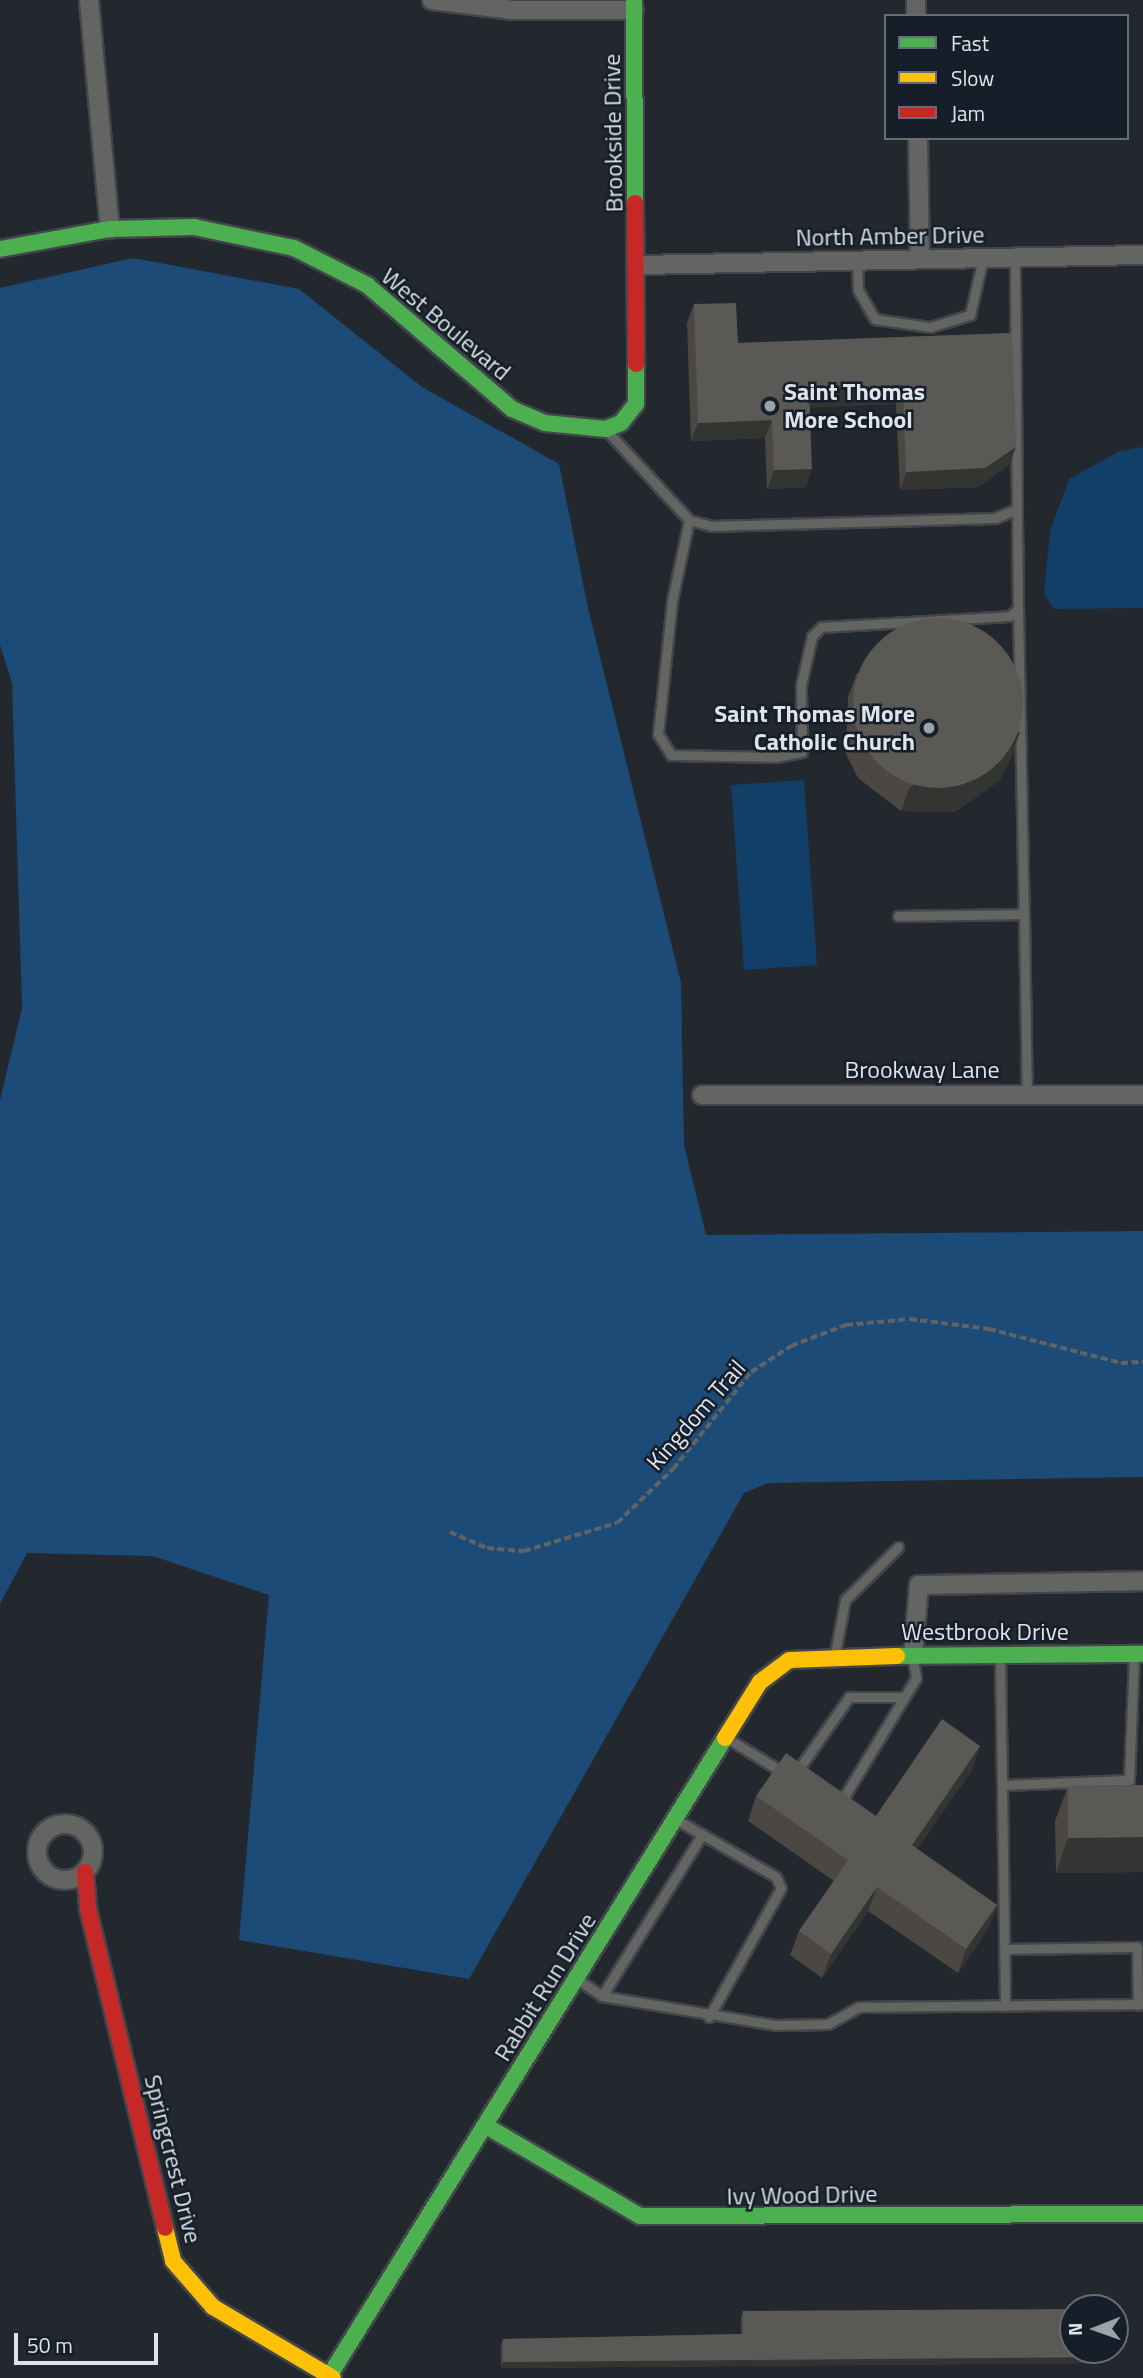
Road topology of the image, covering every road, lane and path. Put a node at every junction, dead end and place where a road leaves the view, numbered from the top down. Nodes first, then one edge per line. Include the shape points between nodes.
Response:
1 (89, 0) edge
2 (432, 0) edge
3 (634, 5) edge
4 (918, 140) edge
5 (110, 229) junction
6 (0, 249) edge
7 (1143, 255) edge
8 (983, 258) junction
9 (1015, 258) junction
10 (920, 259) junction
11 (857, 261) junction
12 (639, 265) junction
13 (606, 429) junction
14 (1017, 509) junction
15 (690, 520) junction
16 (1018, 609) junction
17 (1024, 914) junction
18 (898, 916) dead end
19 (702, 1095) dead end
20 (1027, 1095) junction
21 (1143, 1095) edge
22 (1143, 1362) edge
23 (450, 1532) dead end
24 (898, 1547) dead end
25 (1143, 1581) edge
26 (1138, 1654) edge
27 (1000, 1655) junction
28 (831, 1656) junction
29 (913, 1656) junction
30 (904, 1697) junction
31 (726, 1738) junction
32 (793, 1778) junction
33 (803, 1784) edge
34 (1002, 1785) junction
35 (822, 1795) edge
36 (676, 1819) junction
37 (702, 1835) junction
38 (85, 1872) dead end
39 (1004, 1949) junction
40 (577, 1979) junction
41 (602, 1996) junction
42 (1141, 2004) edge
43 (1005, 2006) junction
44 (709, 2017) junction
45 (486, 2126) junction
46 (1143, 2214) edge
47 (330, 2377) edge

1 - 5 street
2 - 3 street via 512,10
3 - 12 street, Brookside Drive
4 - 10 street
5 - 6 street, West Boulevard
5 - 13 street, West Boulevard via 194,227 294,248 367,285 512,409 545,423
7 - 9 street, North Amber Drive
8 - 9 street, North Amber Drive
8 - 10 street, North Amber Drive
8 - 11 lane via 970,315 930,327 875,319 858,290
9 - 14 lane
10 - 11 street, North Amber Drive
11 - 12 street, North Amber Drive
12 - 13 street via 636,404 621,423
13 - 15 lane
14 - 15 lane via 995,518 750,528
14 - 16 lane
15 - 16 lane via 657,709 658,734 671,755 802,752 801,685 811,636 821,626 1010,616
16 - 17 lane
17 - 18 lane
17 - 20 lane
19 - 20 street, Brookway Lane
20 - 21 street, Brookway Lane
22 - 23 path, Kingdom Trail via 1121,1363 989,1329 923,1321 846,1325 791,1346 751,1373 673,1469 617,1523 524,1551 487,1548
24 - 28 lane via 845,1600
25 - 29 street via 919,1585
26 - 27 street, Westbrook Drive
26 - 34 lane via 1129,1780
27 - 29 street, Westbrook Drive
27 - 34 lane
28 - 29 street, Westbrook Drive
28 - 31 street, Rabbit Run Drive via 789,1660 760,1682
29 - 30 lane via 916,1678
30 - 32 lane via 843,1702
30 - 35 lane via 844,1797 831,1801
31 - 32 lane
31 - 36 street, Rabbit Run Drive
32 - 33 lane
34 - 39 lane
36 - 37 lane
36 - 40 street, Rabbit Run Drive
37 - 41 lane
37 - 44 lane via 776,1877 781,1888
38 - 47 street, Springcrest Drive via 88,1909 173,2261 213,2307
39 - 42 lane via 1137,1947
39 - 43 lane
40 - 41 lane
40 - 45 street, Rabbit Run Drive
41 - 44 lane
42 - 43 lane
43 - 44 lane via 859,2007 828,2024
45 - 46 street, Ivy Wood Drive via 640,2216
45 - 47 street, Rabbit Run Drive

